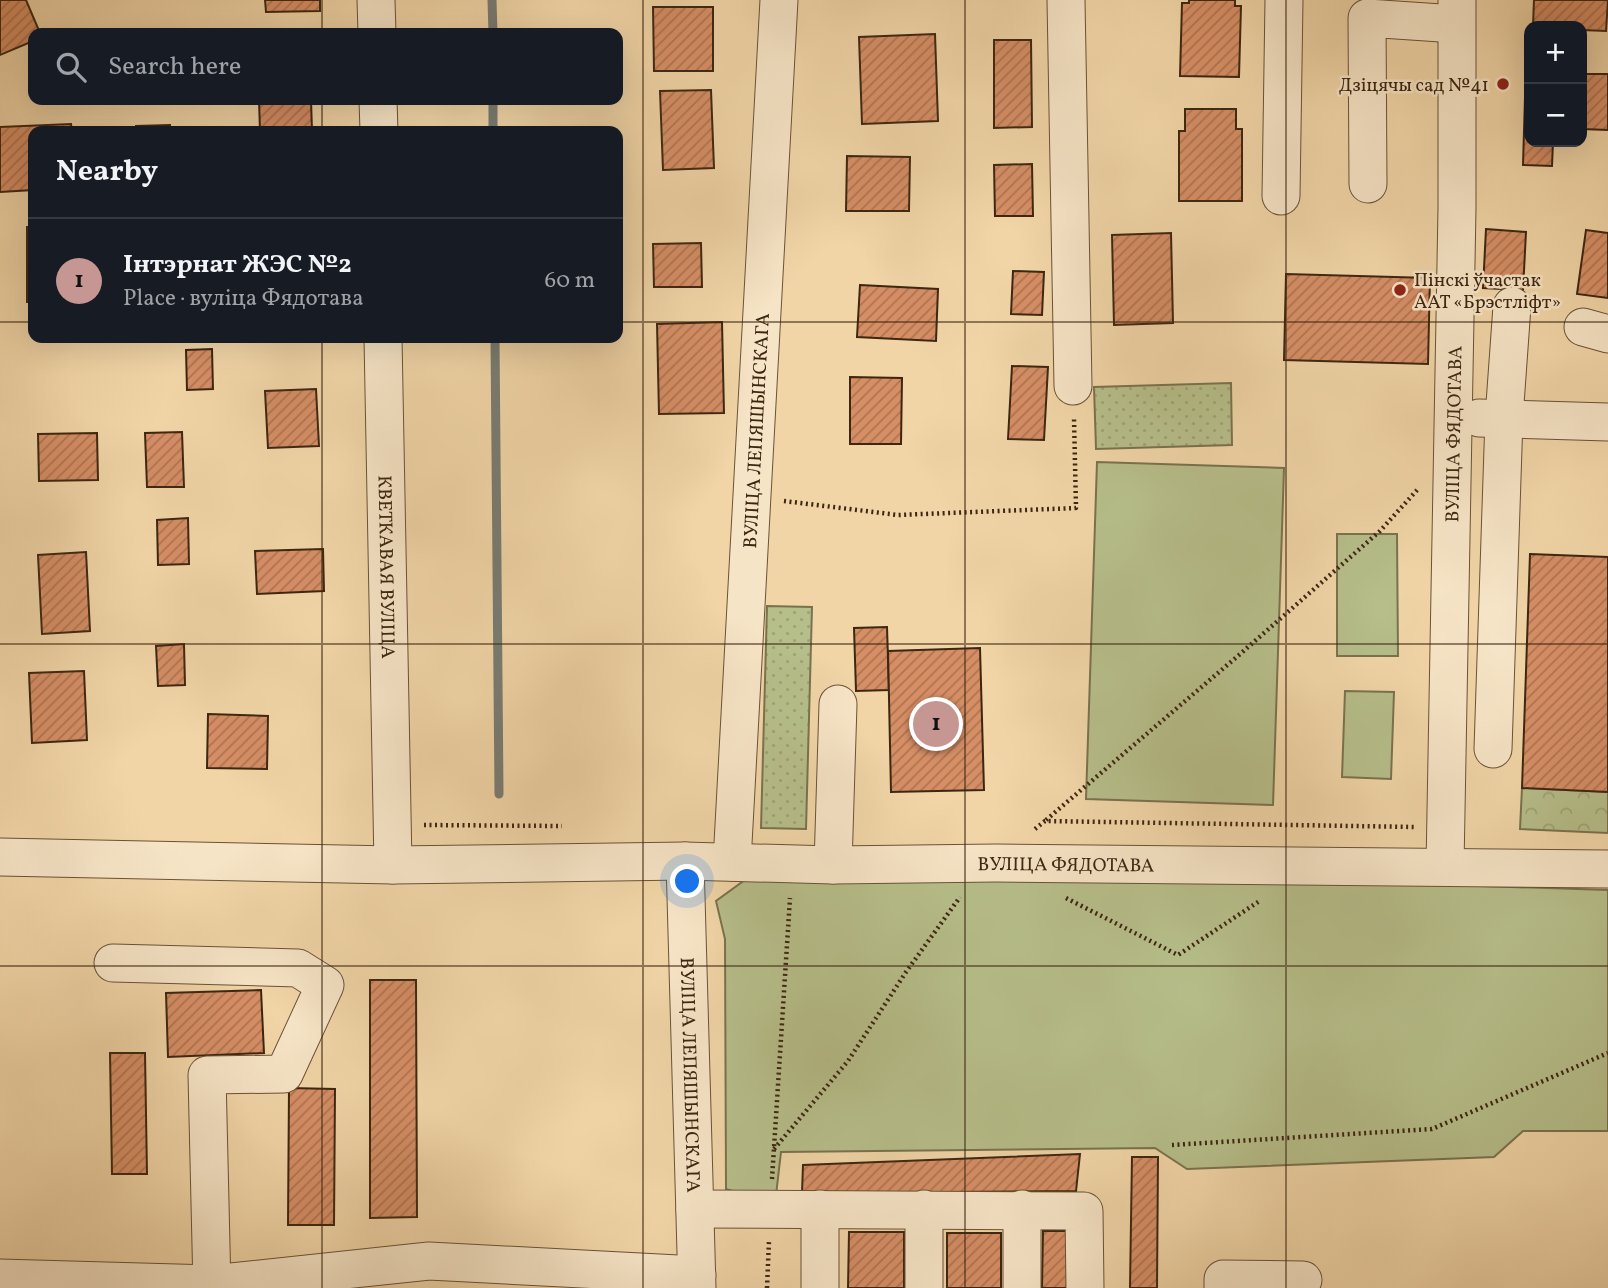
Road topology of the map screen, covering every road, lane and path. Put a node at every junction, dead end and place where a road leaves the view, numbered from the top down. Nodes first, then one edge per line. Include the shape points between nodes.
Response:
1 (376, 0) edge
2 (779, 0) edge
3 (1066, 0) edge
4 (1284, 0) edge
5 (1457, 12) edge
6 (377, 28) edge
7 (378, 105) edge
8 (379, 126) edge
9 (1368, 184) dead end
10 (1281, 196) dead end
11 (1512, 306) dead end
12 (383, 343) edge
13 (1073, 386) joint
14 (1453, 415) junction
15 (1504, 418) junction
16 (1608, 422) edge
17 (1452, 452) junction
18 (752, 498) junction
19 (838, 704) dead end
20 (1493, 748) dead end
21 (1045, 821) dead end
22 (0, 857) edge
23 (685, 861) junction
24 (732, 862) junction
25 (393, 865) junction
26 (833, 865) junction
27 (1445, 866) junction
28 (1608, 869) edge
29 (964, 892) dead end
30 (790, 894) dead end
31 (1061, 896) dead end
32 (1267, 896) dead end
33 (113, 963) dead end
34 (1608, 1053) edge
35 (1172, 1145) dead end
36 (773, 1149) junction
37 (695, 1209) junction
38 (771, 1209) junction
39 (820, 1209) junction
40 (924, 1209) junction
41 (1022, 1209) junction
42 (0, 1278) edge
43 (1303, 1280) dead end
44 (697, 1282) edge
45 (212, 1286) edge
46 (767, 1288) edge
47 (820, 1288) edge
48 (924, 1288) edge
49 (1021, 1288) edge
50 (1085, 1288) edge
51 (1223, 1288) edge

1 - 6 street
2 - 18 street, ВУЛІЦА ЛЕПЯШЫНСКАГА
3 - 13 street
4 - 10 street
5 - 9 street via 1367,18
5 - 14 street, ВУЛІЦА ФЯДОТАВА
7 - 8 street
11 - 15 street
12 - 25 street, КВЕТКАВАЯ ВУЛІЦА
13 - 18 path via 1076,508 898,515
14 - 15 street
14 - 17 street, ВУЛІЦА ФЯДОТАВА
15 - 16 street
15 - 20 street
17 - 21 path via 1380,531
17 - 27 street, ВУЛІЦА ФЯДОТАВА
18 - 24 street, ВУЛІЦА ЛЕПЯШЫНСКАГА
19 - 26 street
22 - 25 street, ВУЛІЦА ФЯДОТАВА
23 - 24 street, ВУЛІЦА ФЯДОТАВА
23 - 25 street, ВУЛІЦА ФЯДОТАВА
23 - 37 street, ВУЛІЦА ЛЕПЯШЫНСКАГА
24 - 26 street, ВУЛІЦА ФЯДОТАВА
26 - 27 street, ВУЛІЦА ФЯДОТАВА
27 - 28 street, ВУЛІЦА ФЯДОТАВА
29 - 36 path via 848,1061
30 - 36 path
31 - 32 path via 1178,955
33 - 45 street via 298,968 325,985 284,1074 207,1075
34 - 35 path via 1432,1129
36 - 38 path
37 - 38 street
37 - 44 street, ВУЛІЦА ЛЕПЯШЫНСКАГА
38 - 39 street
38 - 46 path
39 - 40 street
39 - 47 street
40 - 41 street
40 - 48 street
41 - 49 street
41 - 50 street via 1084,1211
42 - 45 street
43 - 51 street via 1223,1279
44 - 45 street via 429,1261

